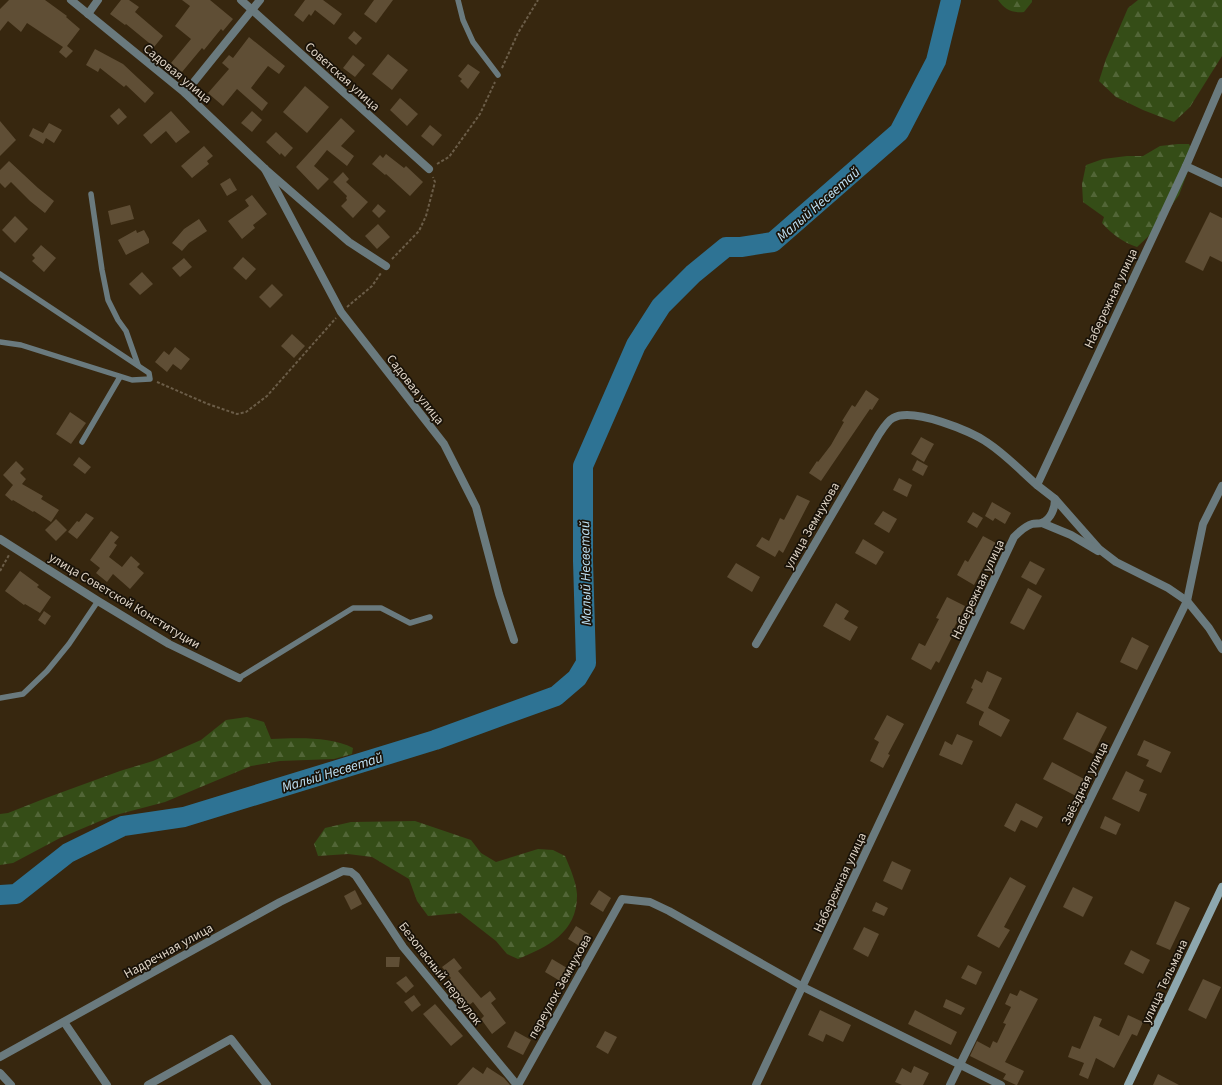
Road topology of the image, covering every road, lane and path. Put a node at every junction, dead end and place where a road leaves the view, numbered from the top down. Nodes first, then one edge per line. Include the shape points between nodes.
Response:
1 (71, 0) edge
2 (98, 0) edge
3 (241, 0) edge
4 (260, 0) edge
5 (458, 0) edge
6 (538, 0) edge
7 (252, 10) junction
8 (88, 14) junction
9 (498, 75) junction
10 (1222, 82) edge
11 (185, 93) junction
12 (1186, 166) junction
13 (265, 169) junction
14 (429, 169) junction
15 (1222, 183) edge
16 (91, 194) dead end
17 (386, 266) junction
18 (0, 274) edge
19 (341, 312) junction
20 (0, 342) edge
21 (138, 366) junction
22 (120, 376) junction
23 (150, 379) junction
24 (82, 442) dead end
25 (1037, 485) junction
26 (1222, 486) edge
27 (1055, 499) junction
28 (1042, 523) junction
29 (0, 539) edge
30 (13, 547) junction
31 (1116, 562) junction
32 (0, 571) edge
33 (98, 601) junction
34 (1187, 601) junction
35 (430, 617) dead end
36 (514, 640) dead end
37 (756, 644) dead end
38 (1222, 649) edge
39 (239, 678) joint
40 (0, 698) edge
41 (351, 872) joint
42 (1222, 886) edge
43 (1219, 903) edge
44 (803, 987) junction
45 (64, 1022) junction
46 (0, 1057) edge
47 (960, 1064) junction
48 (0, 1072) edge
49 (11, 1085) edge
50 (107, 1085) edge
51 (148, 1085) edge
52 (267, 1085) edge
53 (518, 1085) edge
54 (756, 1085) edge
55 (950, 1085) edge
56 (1001, 1085) edge
57 (1128, 1085) edge

1 - 8 street, Садовая улица
2 - 8 street
3 - 7 street, Советская улица
4 - 7 street
5 - 9 lane via 463,20 473,42
6 - 9 path via 518,33
7 - 11 street
7 - 14 street, Советская улица
8 - 11 street, Садовая улица
9 - 14 path via 480,114 462,139 448,157
10 - 12 street, Набережная улица
11 - 13 street, Садовая улица
12 - 15 street
12 - 25 street, Набережная улица
13 - 17 street, Садовая улица via 349,242
13 - 19 street, Садовая улица
14 - 17 path via 435,182 426,216 419,231
16 - 21 lane via 108,300 126,331
17 - 19 path via 372,286
18 - 21 lane
19 - 23 path via 267,396 246,412 237,414
19 - 36 street, Садовая улица via 444,444 476,507
20 - 22 lane via 21,345
21 - 23 lane via 149,373
22 - 23 lane via 132,380
22 - 24 lane
25 - 27 street
25 - 37 street, улица Земнухова via 988,443 968,432 934,419 895,416 878,436
26 - 34 street, Звёздная улица via 1203,524
27 - 28 street via 1051,515
27 - 31 street via 1099,549
28 - 31 street via 1071,535
28 - 44 street, Набережная улица via 1032,524 1014,537
29 - 30 street, улица Советской Конституции
30 - 32 path
30 - 33 street, улица Советской Конституции
31 - 34 street via 1168,588
33 - 39 street, улица Советской Конституции via 169,644
33 - 40 lane via 47,671 23,694
34 - 38 street
34 - 47 street, Звёздная улица
35 - 39 lane via 410,623 381,608 353,608
41 - 45 street, Надречная улица via 337,873 280,902
41 - 53 street, Безопасный переулок via 403,948
42 - 43 street, улица Тельмана
43 - 57 street, улица Тельмана
44 - 47 street
44 - 53 street, переулок Земнухова via 669,911 650,902 622,899
44 - 54 street, Набережная улица
45 - 46 street, Надречная улица
45 - 50 street
47 - 55 street, Звёздная улица
47 - 56 street
48 - 49 street
51 - 52 street via 231,1039

